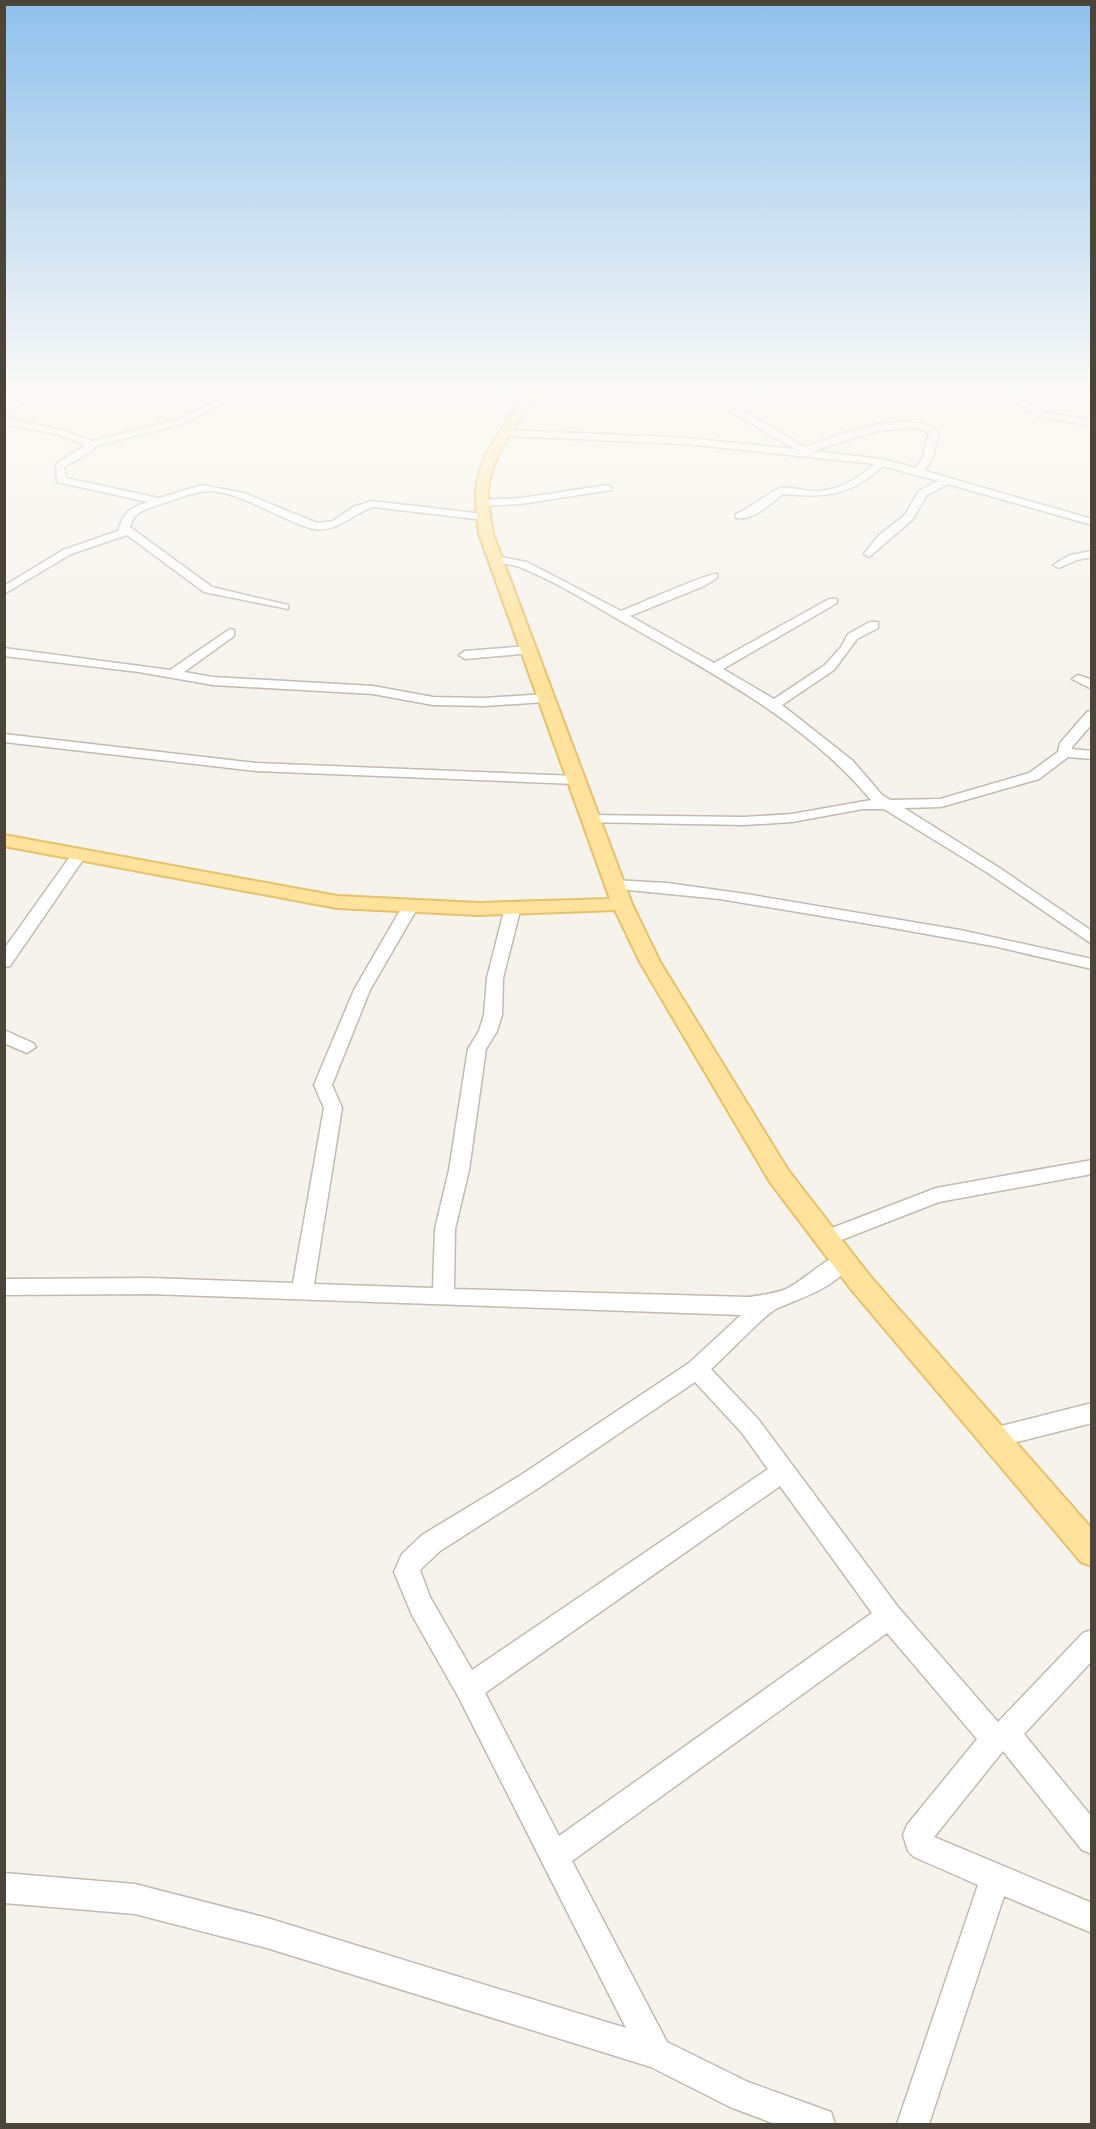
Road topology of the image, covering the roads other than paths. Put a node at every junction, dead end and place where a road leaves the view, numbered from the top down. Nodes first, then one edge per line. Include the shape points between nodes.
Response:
1 (104, 489) edge
2 (197, 489) edge
3 (216, 489) edge
4 (483, 489) edge
5 (598, 489) edge
6 (843, 489) edge
7 (930, 489) edge
8 (980, 489) edge
9 (158, 501) junction
10 (483, 510) junction
11 (740, 516) dead end
12 (1092, 522) edge
13 (125, 528) junction
14 (869, 554) dead end
15 (1092, 554) edge
16 (495, 559) junction
17 (1059, 565) dead end
18 (714, 576) dead end
19 (4, 591) edge
20 (833, 600) dead end
21 (284, 607) dead end
22 (619, 616) junction
23 (874, 625) dead end
24 (230, 633) dead end
25 (528, 650) junction
26 (4, 652) edge
27 (465, 655) dead end
28 (716, 668) junction
29 (174, 674) junction
30 (1078, 680) dead end
31 (1092, 685) edge
32 (545, 698) junction
33 (774, 705) junction
34 (1092, 715) edge
35 (4, 738) edge
36 (1065, 753) junction
37 (1092, 755) edge
38 (575, 780) junction
39 (885, 803) junction
40 (589, 819) junction
41 (4, 840) edge
42 (79, 854) junction
43 (617, 894) junction
44 (410, 908) junction
45 (512, 911) junction
46 (1092, 939) edge
47 (4, 962) edge
48 (1092, 964) edge
49 (4, 1036) edge
50 (27, 1047) dead end
51 (1092, 1167) edge
52 (826, 1238) junction
53 (843, 1260) junction
54 (4, 1287) edge
55 (302, 1293) junction
56 (443, 1298) junction
57 (766, 1305) junction
58 (697, 1369) junction
59 (1092, 1413) edge
60 (993, 1438) junction
61 (783, 1471) junction
62 (1092, 1552) edge
63 (889, 1616) junction
64 (1092, 1642) edge
65 (468, 1689) junction
66 (1001, 1736) junction
67 (1092, 1840) edge
68 (555, 1856) junction
69 (995, 1879) junction
70 (4, 1888) edge
71 (1092, 1918) edge
72 (656, 2053) junction
73 (819, 2124) edge
74 (913, 2124) edge

1 - 9 street
2 - 9 street
3 - 10 street via 325,526 372,504
4 - 10 main road
5 - 10 street
6 - 11 street via 812,494 781,491 754,512
7 - 14 street via 923,493 908,518
8 - 12 street
9 - 13 street via 132,513 124,522
10 - 16 main road
13 - 19 street via 117,536 67,552
13 - 21 street via 208,590
15 - 17 street
16 - 22 street via 523,564
16 - 25 main road
18 - 22 street
20 - 28 street
22 - 28 street
23 - 33 street via 852,638 844,654
24 - 29 street
25 - 27 street
25 - 32 main road
26 - 29 street
28 - 33 street
29 - 32 street via 213,681 373,690 433,701
30 - 31 street
32 - 38 main road
33 - 39 street via 822,741
34 - 36 street via 1065,746
35 - 38 street via 256,767
36 - 37 street
36 - 39 street via 1034,776 957,799 941,803
38 - 40 main road
39 - 40 street via 792,819
39 - 46 street via 993,870
40 - 43 main road
41 - 42 main road
42 - 44 main road via 297,896
42 - 47 street
43 - 45 main road
43 - 48 street via 686,888 976,937
43 - 52 main road via 650,962 779,1176
44 - 45 main road
44 - 55 street via 362,990 323,1085 333,1108
45 - 56 street via 495,978 493,1015 475,1058 459,1170 445,1229
49 - 50 street
51 - 52 street via 936,1195
52 - 53 main road
53 - 57 street via 797,1296
53 - 60 main road
54 - 55 street via 150,1286
55 - 56 street
56 - 57 street
57 - 58 street
58 - 61 street via 750,1426
58 - 65 street via 431,1543 411,1562 406,1572
59 - 60 street
60 - 62 main road
61 - 63 street
61 - 65 street
63 - 66 street
63 - 68 street
64 - 66 street
65 - 68 street
66 - 67 street
66 - 69 street via 917,1834 924,1847
68 - 72 street
69 - 71 street
69 - 74 street
70 - 72 street via 146,1902 267,1933
72 - 73 street via 741,2096

